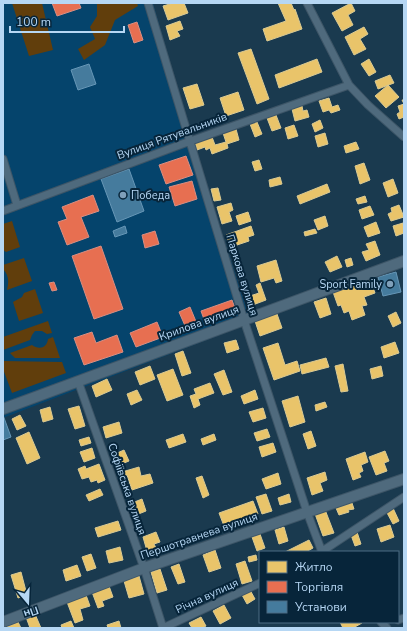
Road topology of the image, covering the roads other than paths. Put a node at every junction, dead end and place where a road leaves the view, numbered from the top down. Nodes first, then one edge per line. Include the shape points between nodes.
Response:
1 (148, 3) edge
2 (307, 3) edge
3 (350, 85) junction
4 (404, 137) edge
5 (189, 141) junction
6 (3, 159) edge
7 (17, 206) junction
8 (3, 211) edge
9 (404, 261) edge
10 (244, 320) junction
11 (78, 381) junction
12 (3, 409) edge
13 (404, 479) edge
14 (404, 497) edge
15 (307, 512) junction
16 (322, 551) edge
17 (323, 551) edge
18 (144, 568) junction
19 (259, 583) edge
20 (3, 622) edge
21 (163, 628) edge

1 - 5 street, Паркова вулиця
2 - 3 street
3 - 4 street
3 - 5 street, Вулиця Рятувальників
5 - 7 street, Вулиця Рятувальників
5 - 10 street, Паркова вулиця
6 - 7 street
7 - 8 street, Вулиця Рятувальників
9 - 10 street, Крилова вулиця
10 - 11 street, Крилова вулиця
10 - 15 street, Паркова вулиця
11 - 12 street, Крилова вулиця
11 - 18 street, Софіївська вулиця
13 - 15 street, Першотравнева вулиця
14 - 17 street
15 - 16 street, Паркова вулиця
15 - 18 street, Першотравнева вулиця
18 - 20 street, Першотравнева вулиця
18 - 21 street, Софіївська вулиця
19 - 21 street, Річна вулиця

